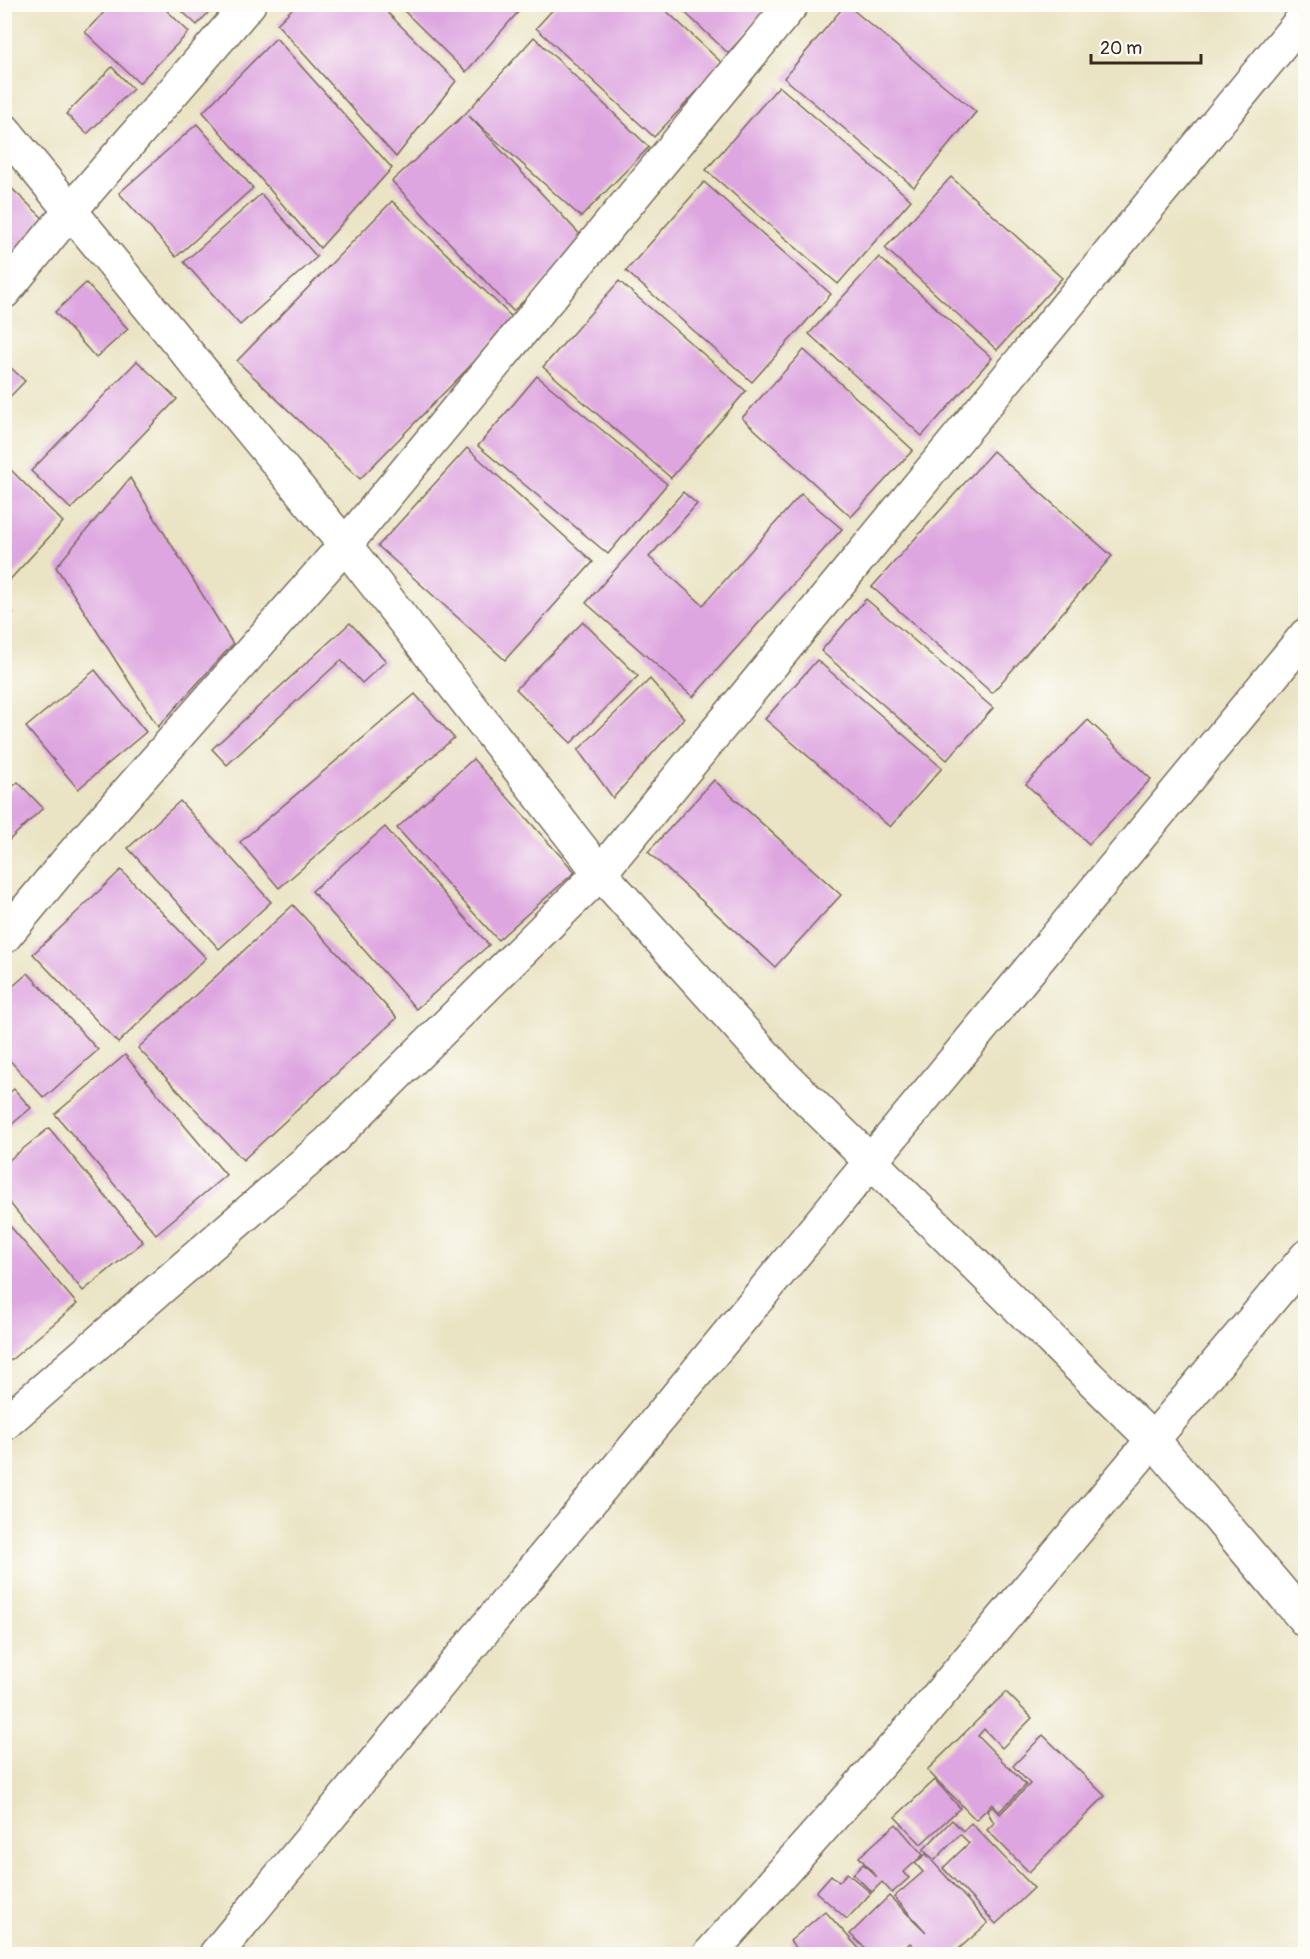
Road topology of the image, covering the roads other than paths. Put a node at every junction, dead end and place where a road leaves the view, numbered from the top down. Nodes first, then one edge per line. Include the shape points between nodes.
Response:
1 (249, 4) edge
2 (792, 4) edge
3 (1305, 15) edge
4 (4, 130) edge
5 (71, 210) junction
6 (4, 292) edge
7 (345, 545) junction
8 (1305, 635) edge
9 (600, 873) junction
10 (4, 937) edge
11 (870, 1163) junction
12 (1305, 1257) edge
13 (4, 1424) edge
14 (1154, 1441) junction
15 (1305, 1621) edge
16 (216, 1954) edge
17 (710, 1954) edge

1 - 5 street
2 - 7 street
3 - 9 street
4 - 5 street
5 - 6 street
5 - 7 street
7 - 9 street
7 - 10 street
8 - 11 street
9 - 11 street via 781,1074
9 - 13 street via 329,1142
11 - 14 street
11 - 16 street
12 - 14 street
14 - 15 street
14 - 17 street via 913,1726

